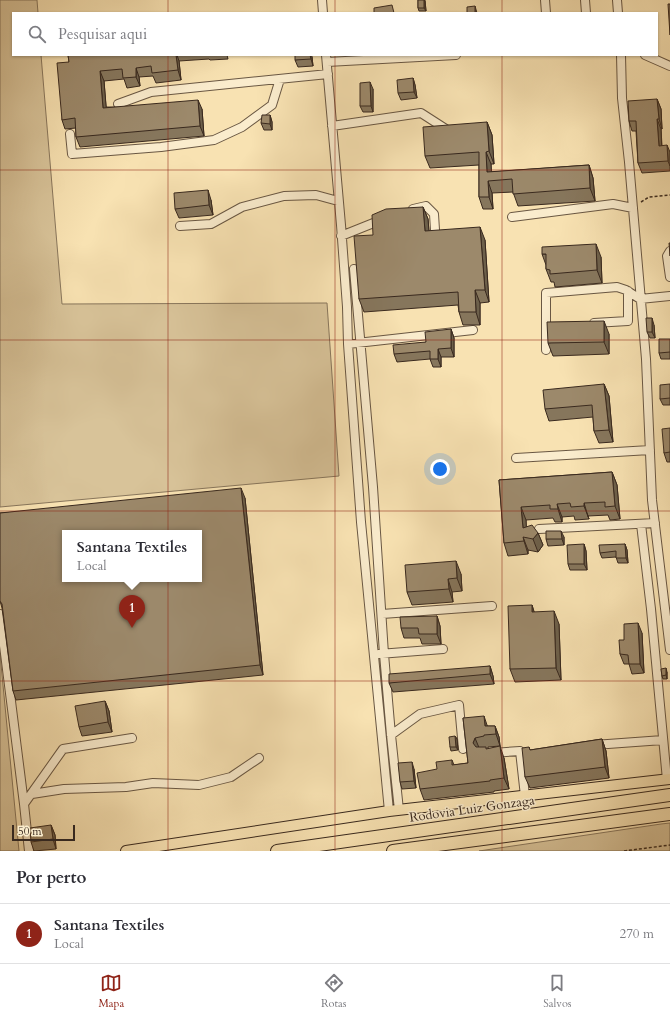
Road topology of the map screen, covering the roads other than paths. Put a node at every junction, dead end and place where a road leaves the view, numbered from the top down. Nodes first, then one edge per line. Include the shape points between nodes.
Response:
1 (322, 0) edge
2 (545, 0) edge
3 (585, 0) edge
4 (617, 0) edge
5 (323, 12) edge
6 (546, 12) edge
7 (586, 12) edge
8 (618, 12) edge
9 (424, 56) edge
10 (621, 56) edge
11 (647, 56) edge
12 (327, 59) edge
13 (670, 66) edge
14 (328, 74) junction
15 (280, 79) junction
16 (118, 104) dead end
17 (332, 126) junction
18 (449, 131) edge
19 (70, 134) dead end
20 (338, 201) junction
21 (633, 208) junction
22 (408, 211) edge
23 (388, 217) edge
24 (512, 217) dead end
25 (180, 226) dead end
26 (435, 230) edge
27 (341, 236) junction
28 (670, 251) edge
29 (354, 269) edge
30 (670, 277) edge
31 (628, 291) junction
32 (670, 296) edge
33 (640, 299) junction
34 (589, 324) edge
35 (473, 330) dead end
36 (360, 343) junction
37 (348, 344) junction
38 (546, 350) edge
39 (650, 450) junction
40 (516, 458) dead end
41 (655, 523) junction
42 (641, 524) junction
43 (539, 529) dead end
44 (492, 606) dead end
45 (0, 614) edge
46 (382, 614) junction
47 (443, 649) dead end
48 (670, 650) edge
49 (384, 654) junction
50 (375, 655) junction
51 (391, 735) junction
52 (132, 738) dead end
53 (663, 740) junction
54 (583, 746) edge
55 (462, 749) dead end
56 (483, 754) edge
57 (259, 758) dead end
58 (668, 779) edge
59 (32, 794) junction
60 (670, 795) edge
61 (525, 796) junction
62 (24, 804) junction
63 (399, 810) junction
64 (389, 811) junction
65 (670, 814) edge
66 (29, 851) edge
67 (126, 851) edge
68 (277, 851) edge
69 (393, 851) edge

1 - 5 street
2 - 6 street
3 - 7 street
4 - 8 street
9 - 12 street
10 - 21 street via 622,98
11 - 13 street
12 - 14 street
14 - 15 street
14 - 17 street
15 - 16 street via 151,92
15 - 19 street via 272,105 242,127 214,140 72,154
17 - 18 street via 421,112
17 - 20 street
20 - 25 street via 316,195 284,196 242,207 211,224
20 - 27 street
21 - 24 street via 613,204
21 - 33 street
22 - 26 street via 426,206 434,214
23 - 27 street
27 - 37 street
28 - 30 street via 667,256
29 - 36 street
31 - 33 street
31 - 34 street via 628,321
31 - 38 street via 617,287 546,293
32 - 33 street
33 - 39 street via 646,359
35 - 36 street
36 - 37 street
36 - 46 street
37 - 50 street
39 - 40 street
39 - 41 street
41 - 42 street
41 - 48 street
42 - 43 street
42 - 53 street
44 - 46 street
45 - 62 street
46 - 49 street
47 - 49 street
49 - 50 street
49 - 51 street
50 - 64 street
51 - 55 street via 420,714 459,705
51 - 63 street
52 - 59 street via 63,749
53 - 54 street
53 - 58 street
56 - 61 street via 524,750
57 - 59 street via 231,777 199,785 152,783 64,789
58 - 61 main road
59 - 62 street
60 - 68 highway, Rodovia Luiz Gonzaga
61 - 63 main road
62 - 66 street
63 - 64 main road
64 - 67 main road
65 - 69 highway

